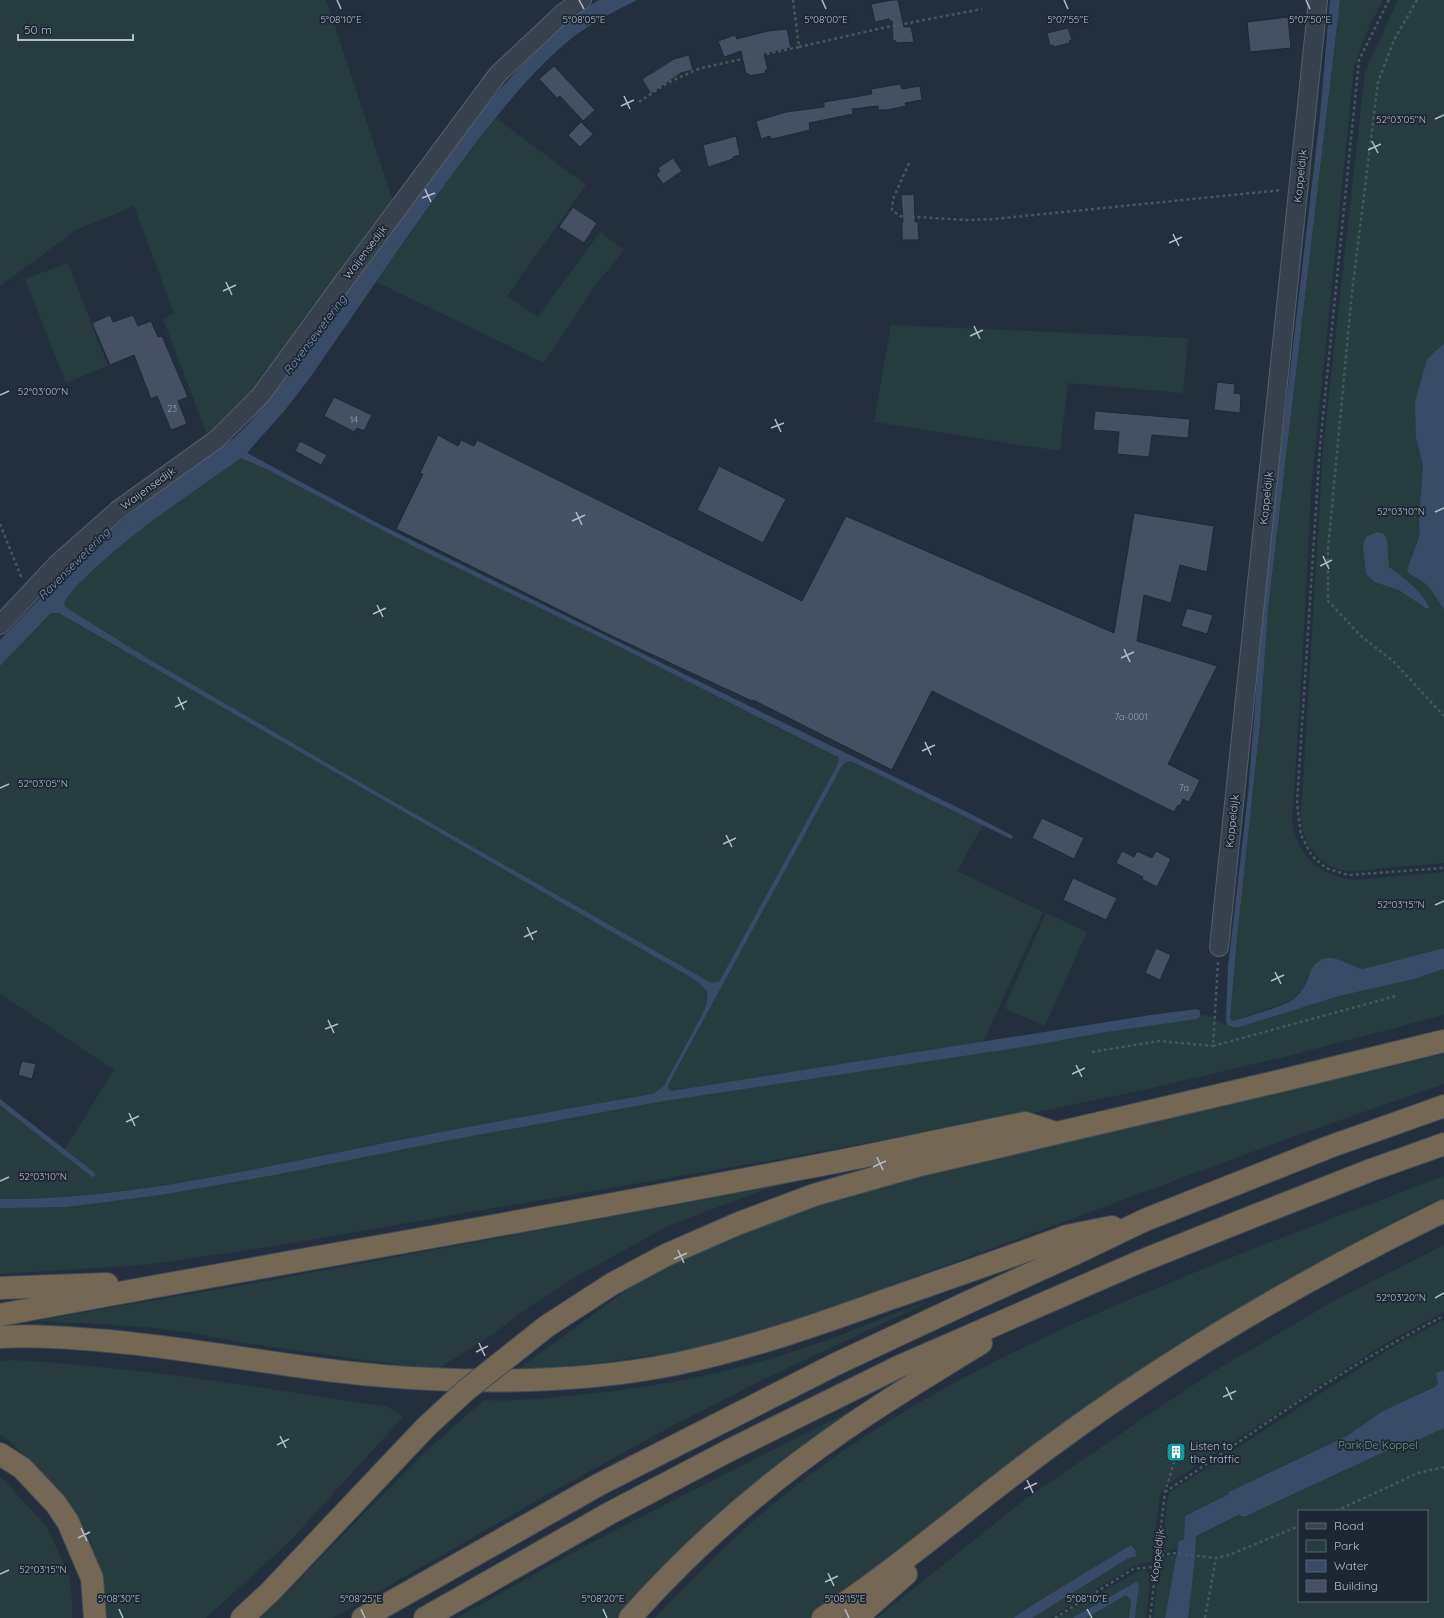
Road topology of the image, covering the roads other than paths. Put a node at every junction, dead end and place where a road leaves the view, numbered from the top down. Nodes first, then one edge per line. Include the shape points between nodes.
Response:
1 (582, 0) edge
2 (1318, 0) edge
3 (0, 625) edge
4 (1219, 947) road end
5 (1444, 1041) edge
6 (1444, 1106) edge
7 (1055, 1133) junction
8 (1444, 1144) edge
9 (1444, 1211) edge
10 (1145, 1220) junction
11 (198, 1278) junction
12 (0, 1288) edge
13 (1038, 1306) junction
14 (0, 1315) edge
15 (0, 1337) edge
16 (1044, 1451) junction
17 (0, 1454) edge
18 (95, 1618) edge
19 (242, 1618) edge
20 (364, 1618) edge
21 (425, 1618) edge
22 (630, 1618) edge
23 (823, 1618) edge
24 (856, 1618) edge

1 - 3 street, Waijensedijk via 563,13 498,74 261,395 217,439 118,510 57,564
2 - 4 street, Koppeldijk
5 - 7 highway
6 - 10 highway via 1329,1147
7 - 11 highway via 1025,1123 453,1234
7 - 19 highway, bridge via 920,1165 814,1195 769,1211 666,1255 612,1284 547,1326 465,1391 426,1427 270,1592
8 - 13 highway via 1244,1220
9 - 16 highway via 1335,1267 1248,1316 1146,1380
10 - 15 highway via 1067,1236 800,1331 675,1364 607,1375 518,1380 431,1379 322,1369 89,1339
10 - 20 highway via 836,1364 607,1481
11 - 12 highway
11 - 14 highway
13 - 21 highway via 898,1367 730,1450 610,1513
13 - 22 highway via 841,1432 778,1478 681,1563
16 - 23 highway via 857,1595
16 - 24 highway via 986,1510 927,1555
17 - 18 highway via 22,1468 56,1504 68,1522 92,1578

